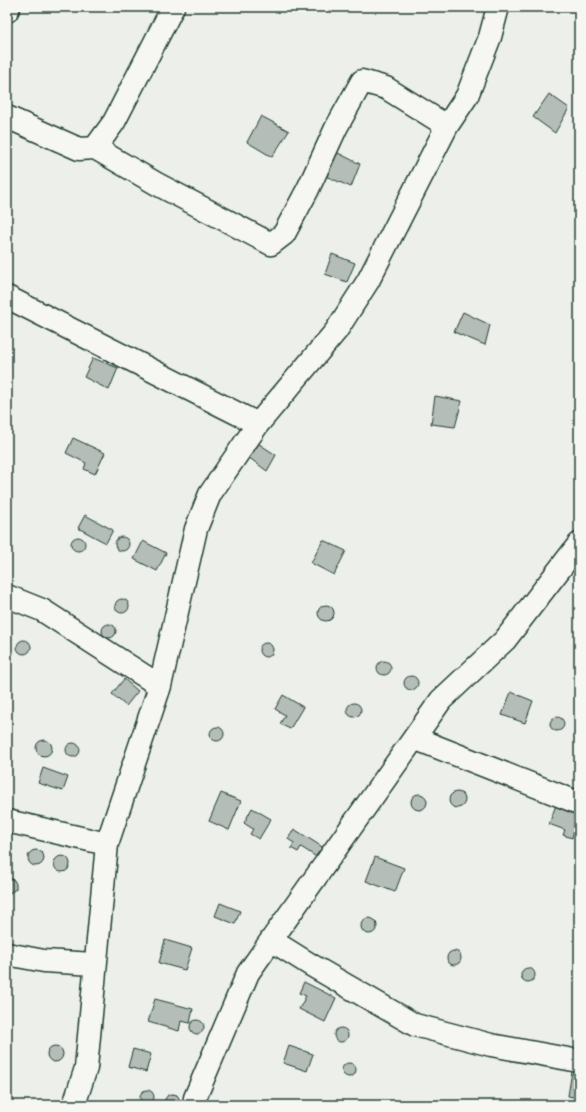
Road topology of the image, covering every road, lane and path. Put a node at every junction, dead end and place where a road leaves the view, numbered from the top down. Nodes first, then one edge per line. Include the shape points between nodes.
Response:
1 (9, 7) edge
2 (173, 7) edge
3 (498, 7) edge
4 (7, 11) edge
5 (7, 117) edge
6 (447, 126) junction
7 (95, 148) junction
8 (7, 296) edge
9 (258, 424) junction
10 (579, 544) edge
11 (7, 596) edge
12 (160, 686) junction
13 (414, 738) junction
14 (579, 803) edge
15 (7, 820) edge
16 (107, 844) junction
17 (271, 940) junction
18 (7, 954) edge
19 (94, 964) junction
20 (579, 1061) edge
21 (74, 1105) edge
22 (194, 1105) edge

1 - 4 street
2 - 7 street via 114,122
3 - 6 street via 490,37 467,96
5 - 7 street via 80,150
6 - 7 street via 386,88 362,81 284,234 271,244
6 - 9 street via 368,281 336,331
8 - 9 street
9 - 12 street via 210,494 196,529
10 - 13 street via 504,640 442,700
11 - 12 street via 42,610
12 - 16 street
13 - 14 street
13 - 17 street
15 - 16 street
16 - 19 street
17 - 20 street via 415,1025 491,1045
17 - 22 street via 248,973
18 - 19 street via 44,961
19 - 21 street via 86,1068

